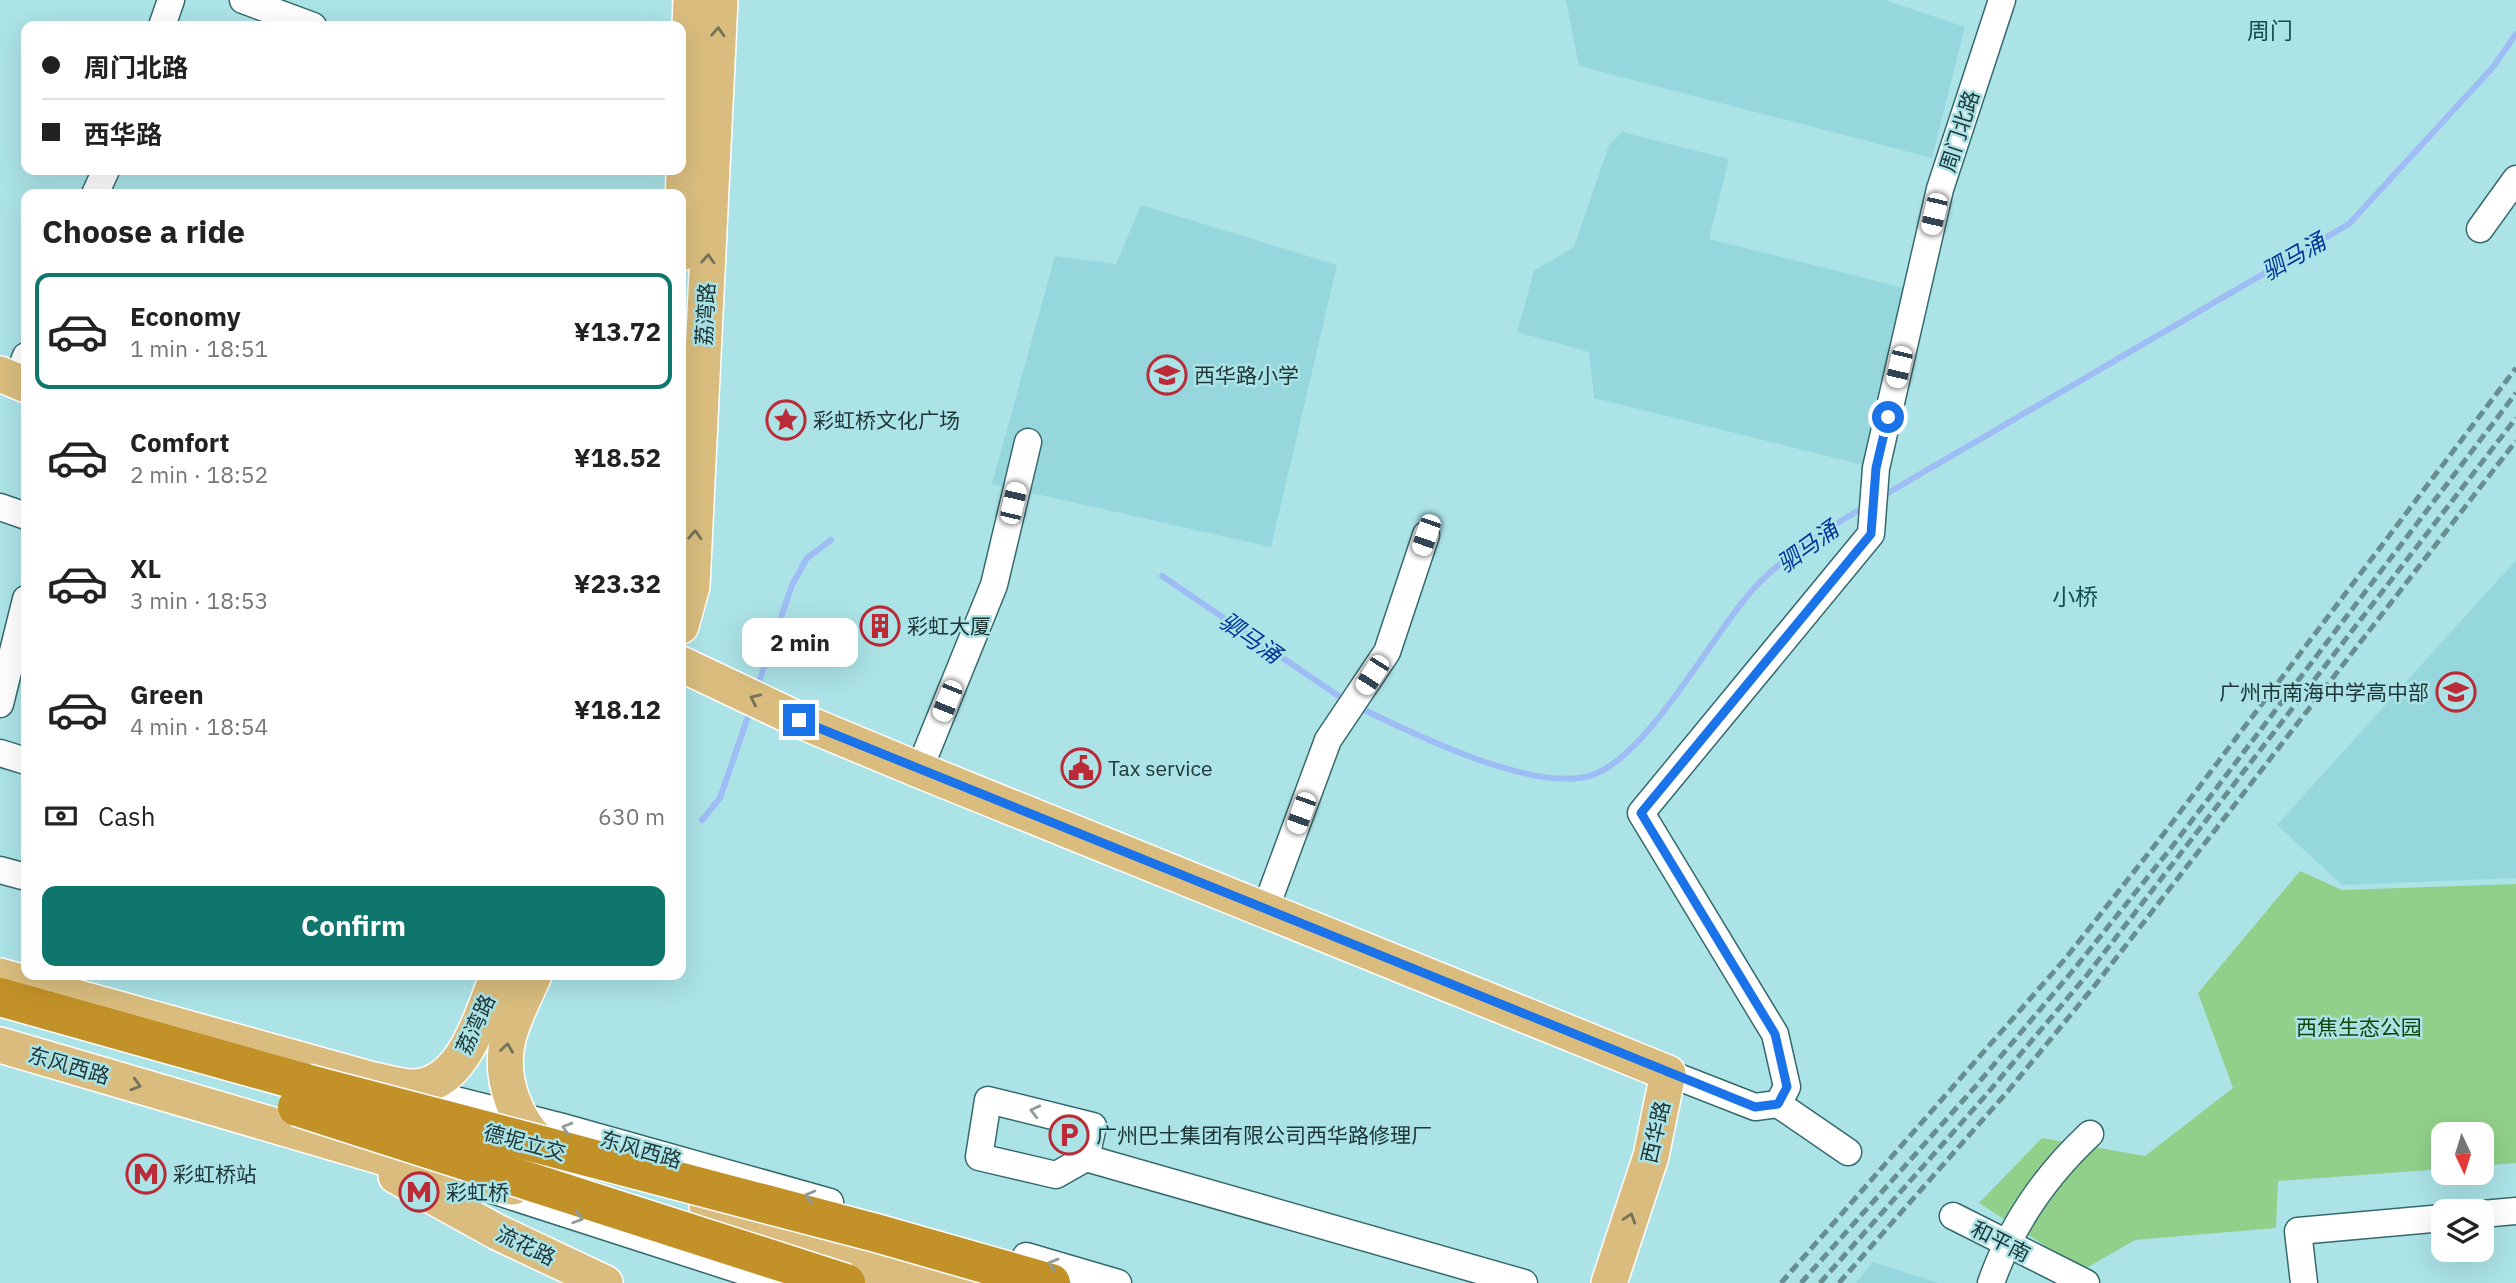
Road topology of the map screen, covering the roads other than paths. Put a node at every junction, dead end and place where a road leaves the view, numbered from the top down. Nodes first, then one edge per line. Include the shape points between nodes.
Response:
1 (171, 0) edge
2 (243, 0) edge
3 (691, 0) edge
4 (720, 0) edge
5 (2002, 0) edge
6 (164, 21) edge
7 (300, 21) edge
8 (686, 108) edge
9 (2516, 179) edge
10 (2480, 229) dead end
11 (1028, 442) dead end
12 (0, 507) edge
13 (21, 514) edge
14 (1426, 535) dead end
15 (687, 585) edge
16 (21, 619) edge
17 (696, 671) edge
18 (0, 704) edge
19 (0, 753) edge
20 (21, 759) edge
21 (919, 770) junction
22 (0, 870) edge
23 (21, 876) edge
24 (1265, 910) junction
25 (0, 976) edge
26 (496, 980) edge
27 (532, 980) edge
28 (0, 997) edge
29 (0, 1020) edge
30 (0, 1045) edge
31 (1668, 1073) junction
32 (370, 1079) junction
33 (1778, 1104) junction
34 (517, 1114) junction
35 (2090, 1134) dead end
36 (338, 1144) junction
37 (1848, 1152) dead end
38 (1086, 1158) dead end
39 (570, 1164) junction
40 (467, 1182) junction
41 (2516, 1211) edge
42 (2494, 1213) edge
43 (1953, 1216) dead end
44 (2431, 1218) edge
45 (753, 1228) junction
46 (2005, 1244) junction
47 (605, 1283) edge
48 (780, 1283) edge
49 (846, 1283) edge
50 (914, 1283) edge
51 (970, 1283) edge
52 (1051, 1283) edge
53 (1118, 1283) edge
54 (1524, 1283) edge
55 (1609, 1283) edge
56 (1990, 1283) edge
57 (2086, 1283) edge
58 (2304, 1283) edge

1 - 6 street
2 - 7 street
3 - 8 main road
15 -> 4 main road, 荔湾路
5 - 33 street, 周门北路 via 1940,189 1876,468 1871,534 1641,813 1775,1034 1787,1087
9 - 10 street
11 - 21 street via 994,585
12 - 13 street
14 - 24 street via 1387,652 1328,740
16 - 18 street
21 -> 17 main road, 西华路
19 - 20 street
21 - 24 main road, 西华路
22 - 23 street
24 - 31 main road, 西华路
25 - 32 main road, 东风西路
26 - 32 main road, 荔湾路 via 473,1035 451,1070 414,1087
34 -> 27 main road, 荔湾路 via 505,1055
28 - 52 highway, 德坭立交, bridge
29 - 49 highway, 德坭立交, bridge via 297,1107
30 -> 36 main road, 东风西路
31 - 33 street via 1755,1107
55 -> 31 main road, 西华路 via 1651,1156
32 - 34 street, 东风西路
32 - 39 main road
33 - 37 street
34 - 39 main road via 539,1144
53 -> 34 street, 东风西路
35 - 46 street via 2058,1164
36 - 40 main road, 东风西路
36 - 47 main road, 流花路 via 497,1232
38 - 54 street
39 - 45 main road
40 - 45 main road via 609,1199
40 -> 48 street, 东风西路
41 - 42 street
43 - 46 street, 和平南
44 - 58 street via 2298,1231
45 - 50 main road
45 - 51 main road
46 - 56 street
46 - 57 street, 和平南

